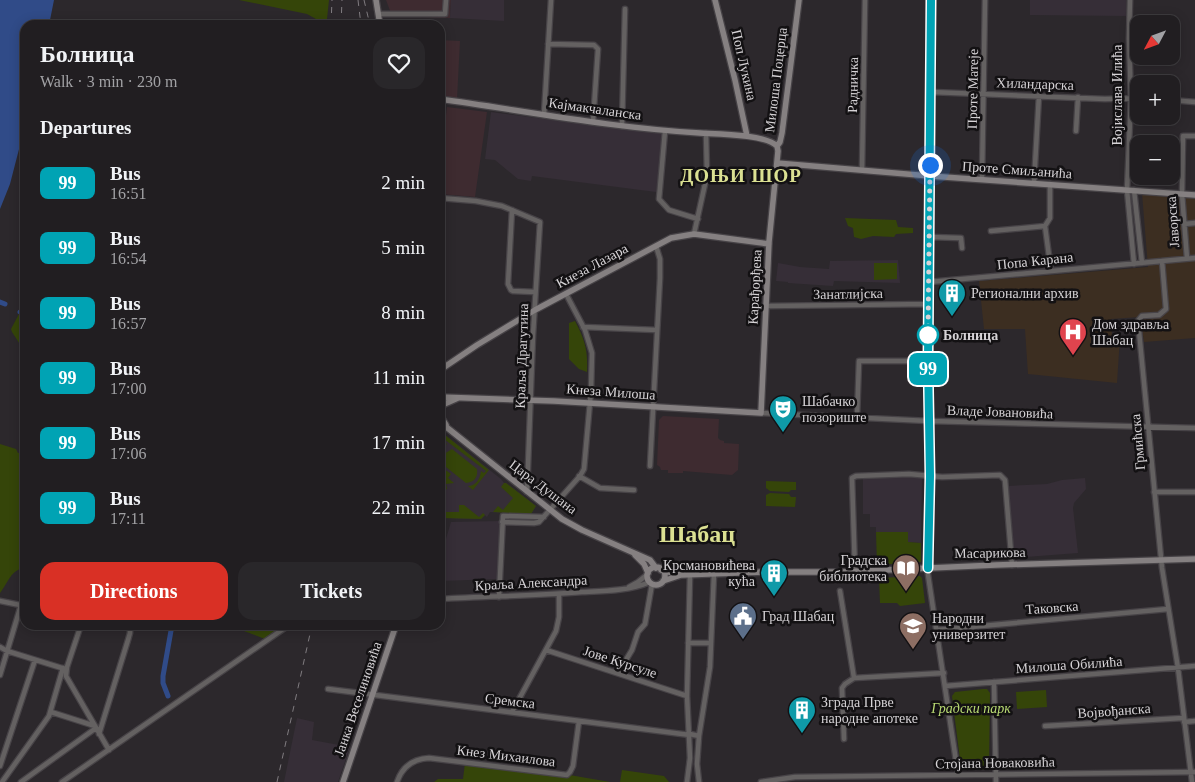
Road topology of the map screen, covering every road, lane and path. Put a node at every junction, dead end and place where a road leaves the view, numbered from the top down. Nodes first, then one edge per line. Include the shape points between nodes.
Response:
1 (376, 0) edge
2 (446, 0) edge
3 (551, 0) edge
4 (715, 0) edge
5 (799, 0) edge
6 (865, 0) edge
7 (931, 0) edge
8 (985, 0) edge
9 (1130, 0) edge
10 (625, 10) dead end
11 (378, 14) junction
12 (379, 20) edge
13 (548, 44) junction
14 (1130, 75) edge
15 (931, 92) junction
16 (984, 93) junction
17 (1039, 95) junction
18 (1078, 97) junction
19 (1130, 98) edge
20 (445, 100) edge
21 (1180, 101) edge
22 (1195, 102) edge
23 (544, 115) junction
24 (1130, 121) edge
25 (593, 122) junction
26 (622, 126) junction
27 (665, 131) junction
28 (1076, 131) dead end
29 (706, 133) junction
30 (747, 136) junction
31 (1195, 136) edge
32 (777, 146) junction
33 (777, 163) junction
34 (862, 170) junction
35 (930, 176) junction
36 (982, 179) junction
37 (1034, 183) junction
38 (1050, 184) junction
39 (1127, 190) junction
40 (1134, 190) junction
41 (1182, 194) junction
42 (1195, 195) edge
43 (445, 198) edge
44 (512, 210) junction
45 (698, 219) junction
46 (1195, 223) edge
47 (1184, 224) junction
48 (1046, 226) junction
49 (991, 230) dead end
50 (694, 234) junction
51 (930, 237) junction
52 (769, 244) junction
53 (656, 246) junction
54 (962, 248) dead end
55 (1187, 258) junction
56 (1195, 258) edge
57 (1162, 261) junction
58 (1142, 263) junction
59 (1134, 264) junction
60 (1051, 271) junction
61 (930, 282) junction
62 (535, 292) junction
63 (566, 294) junction
64 (929, 304) junction
65 (767, 306) junction
66 (534, 311) junction
67 (583, 327) junction
68 (657, 330) junction
69 (928, 361) junction
70 (445, 367) edge
71 (460, 397) junction
72 (445, 398) edge
73 (531, 400) junction
74 (445, 403) edge
75 (590, 403) junction
76 (653, 407) junction
77 (761, 413) junction
78 (857, 417) junction
79 (929, 421) junction
80 (445, 424) edge
81 (447, 427) joint
82 (1148, 428) junction
83 (1195, 428) edge
84 (650, 466) dead end
85 (579, 476) junction
86 (930, 476) junction
87 (634, 490) dead end
88 (527, 492) junction
89 (1154, 492) junction
90 (1195, 492) edge
91 (550, 510) junction
92 (633, 554) junction
93 (1195, 559) edge
94 (1162, 561) junction
95 (1012, 565) junction
96 (928, 568) junction
97 (658, 569) junction
98 (855, 571) junction
99 (755, 572) joint
100 (648, 574) junction
101 (714, 574) junction
102 (682, 575) junction
103 (690, 575) junction
104 (663, 581) junction
105 (651, 583) junction
106 (623, 589) junction
107 (840, 591) dead end
108 (559, 594) junction
109 (499, 597) junction
110 (445, 599) edge
111 (0, 601) edge
112 (20, 605) edge
113 (1168, 609) junction
114 (20, 614) edge
115 (79, 630) edge
116 (130, 630) edge
117 (282, 630) edge
118 (394, 630) edge
119 (937, 630) junction
120 (688, 643) junction
121 (711, 643) junction
122 (0, 647) edge
123 (546, 650) junction
124 (7, 651) junction
125 (35, 660) junction
126 (1195, 666) edge
127 (1178, 668) junction
128 (65, 669) junction
129 (944, 673) junction
130 (618, 674) junction
131 (0, 675) edge
132 (856, 678) junction
133 (994, 682) junction
134 (945, 686) junction
135 (328, 689) dead end
136 (372, 694) junction
137 (687, 696) junction
138 (51, 712) junction
139 (512, 712) junction
140 (1184, 720) junction
141 (579, 721) junction
142 (1195, 721) edge
143 (1045, 726) dead end
144 (95, 727) junction
145 (99, 734) junction
146 (690, 735) junction
147 (699, 736) junction
148 (844, 739) dead end
149 (109, 750) junction
150 (2, 755) edge
151 (0, 766) edge
152 (1193, 772) edge
153 (997, 773) junction
154 (958, 774) junction
155 (796, 779) edge
156 (2, 782) edge
157 (21, 782) edge
158 (62, 782) edge
159 (343, 782) edge
160 (397, 782) edge
161 (687, 782) edge
162 (699, 782) edge
163 (761, 782) edge
164 (996, 782) edge
165 (1192, 782) edge

1 - 11 street
2 - 11 street via 445,14
3 - 13 street
4 - 30 street, Поп Лукина
5 - 32 street, Милоша Поцерца via 782,130
6 - 34 street, Радничка
7 - 15 street
8 - 16 street, Проте Матеје
9 - 14 street, Војислава Илића
10 - 26 street
11 - 12 street
13 - 23 street
13 - 25 street via 594,45 598,49
15 - 16 street, Хиландарска
15 - 35 street
16 - 17 street, Хиландарска
16 - 36 street, Проте Матеје
17 - 18 street, Хиландарска
17 - 37 street
18 - 19 street, Хиландарска
18 - 28 street
20 - 23 street, Кајмакчаланска
21 - 22 street
23 - 25 street, Кајмакчаланска
24 - 39 street, Војислава Илића
25 - 26 street, Кајмакчаланска
26 - 27 street, Кајмакчаланска
27 - 29 street, Кајмакчаланска
27 - 45 street via 659,199 669,210
29 - 30 street, Кајмакчаланска
29 - 45 street via 707,175
30 - 32 street, Кајмакчаланска
31 - 41 street, Јаворска via 1184,136
32 - 33 street, Милоша Поцерца
33 - 34 street, Проте Смиљанића
33 - 52 street, Карађорђева
34 - 35 street, Проте Смиљанића
35 - 36 street, Проте Смиљанића
35 - 51 street
36 - 37 street, Проте Смиљанића
37 - 38 street, Проте Смиљанића
38 - 39 street, Проте Смиљанића
38 - 48 street via 1050,218
39 - 40 street, Проте Смиљанића
39 - 59 street, Војислава Илића
40 - 41 street, Проте Смиљанића
40 - 58 street
41 - 42 street, Проте Смиљанића
41 - 47 street, Јаворска
43 - 44 street via 476,201
44 - 62 street, Краља Драгутина via 540,222
44 - 62 street via 508,284 513,291
45 - 50 street
46 - 47 street
47 - 55 street, Јаворска
48 - 49 street
48 - 60 street
50 - 52 street, Кнеза Лазара
50 - 53 street, Кнеза Лазара via 675,237
51 - 54 street via 961,238
51 - 61 street
52 - 65 street, Карађорђева
53 - 63 street, Кнеза Лазара
53 - 68 street via 660,264
55 - 56 street, Попа Карана
55 - 57 street, Попа Карана
57 - 58 street, Попа Карана
57 - 82 street, Грмићска via 1166,309 1161,314 1141,316 1138,321
58 - 59 street, Попа Карана
59 - 60 street, Попа Карана
60 - 61 street, Попа Карана
61 - 64 street
62 - 66 street, Краља Драгутина
63 - 66 street, Кнеза Лазара
63 - 67 street
64 - 65 street, Занатлијска
64 - 69 street
65 - 77 street, Карађорђева
66 - 70 street, Кнеза Лазара
66 - 73 street, Краља Драгутина
67 - 68 street
67 - 75 street via 592,353
68 - 76 street
69 - 78 street via 859,361
69 - 79 street
71 - 72 street, Кнеза Милоша
71 - 73 street, Кнеза Милоша
71 - 74 street, Кнеза Милоша
73 - 75 street, Кнеза Милоша
73 - 88 street, Краља Драгутина
75 - 76 street, Кнеза Милоша
75 - 85 street via 586,462
76 - 77 street, Кнеза Милоша
76 - 84 street
77 - 78 street, Владе Јовановића
78 - 79 street, Владе Јовановића
79 - 82 street, Владе Јовановића
79 - 86 street
80 - 81 street, Цара Душана
81 - 88 street, Цара Душана
82 - 83 street, Владе Јовановића
82 - 89 street, Грмићска
85 - 87 street via 600,488
85 - 91 street
86 - 95 street via 996,474 1003,477
86 - 96 street
86 - 98 street via 904,474 852,478
88 - 91 street, Цара Душана
89 - 90 street
89 - 94 street, Грмићска
91 - 92 street, Цара Душана via 577,528
91 - 109 street via 539,522 502,522
92 - 97 street, Цара Душана via 650,560
92 - 100 street, Цара Душана via 644,564
93 - 94 street, Масарикова
94 - 95 street, Масарикова
94 - 113 street, Грмићска
95 - 96 street, Масарикова
96 - 98 street, Масарикова
96 - 119 street
97 - 100 street via 651,569
97 - 102 street, Цара Душана
97 - 104 street via 664,574
98 - 99 street, Масарикова
99 - 101 street, Цара Душана
100 - 105 street
100 - 106 street, Краља Александра
101 - 103 street, Цара Душана
101 - 121 street
102 - 103 street, Цара Душана
102 - 104 street, Цара Душана
103 - 120 street
104 - 105 street
105 - 106 street, Краља Александра
105 - 130 street via 645,624
106 - 108 street, Краља Александра
107 - 132 street
108 - 109 street, Краља Александра
108 - 123 street via 556,632
109 - 110 street, Краља Александра
111 - 112 street
113 - 119 street, Таковска
113 - 127 street, Грмићска
114 - 124 street
115 - 128 street
116 - 145 street
117 - 149 street
118 - 136 street, Јанка Веселиновића
119 - 129 street
120 - 121 street
120 - 137 street
121 - 147 street
122 - 124 street
123 - 130 street, Јове Курсуле
123 - 139 street
124 - 125 street
124 - 131 street
125 - 128 street
125 - 150 street
126 - 127 street, Милоша Обилића
127 - 133 street, Милоша Обилића
127 - 140 street, Грмићска
128 - 138 street
128 - 144 street
129 - 132 street
129 - 134 street
130 - 137 street, Јове Курсуле
132 - 148 street via 842,688
133 - 134 street, Милоша Обилића
133 - 153 street
134 - 154 street
135 - 136 street, Сремска
136 - 139 street, Сремска
136 - 159 street, Јанка Веселиновића
137 - 146 street
138 - 144 street
138 - 156 street
139 - 141 street, Сремска
140 - 142 street, Војвођанска
140 - 143 street, Војвођанска
140 - 152 street, Грмићска
141 - 146 street, Сремска
141 - 160 street, Кнез Михаилова via 573,764 567,774 426,758 406,767
144 - 145 street
144 - 157 street
145 - 149 street
146 - 147 street, Сремска
146 - 161 street
147 - 162 street
149 - 158 street
150 - 151 street
152 - 153 street, Стојана Новаковића
152 - 165 street, Грмићска
153 - 154 street, Стојана Новаковића
153 - 164 street
154 - 155 street, Стојана Новаковића
155 - 163 street, Стојана Новаковића

